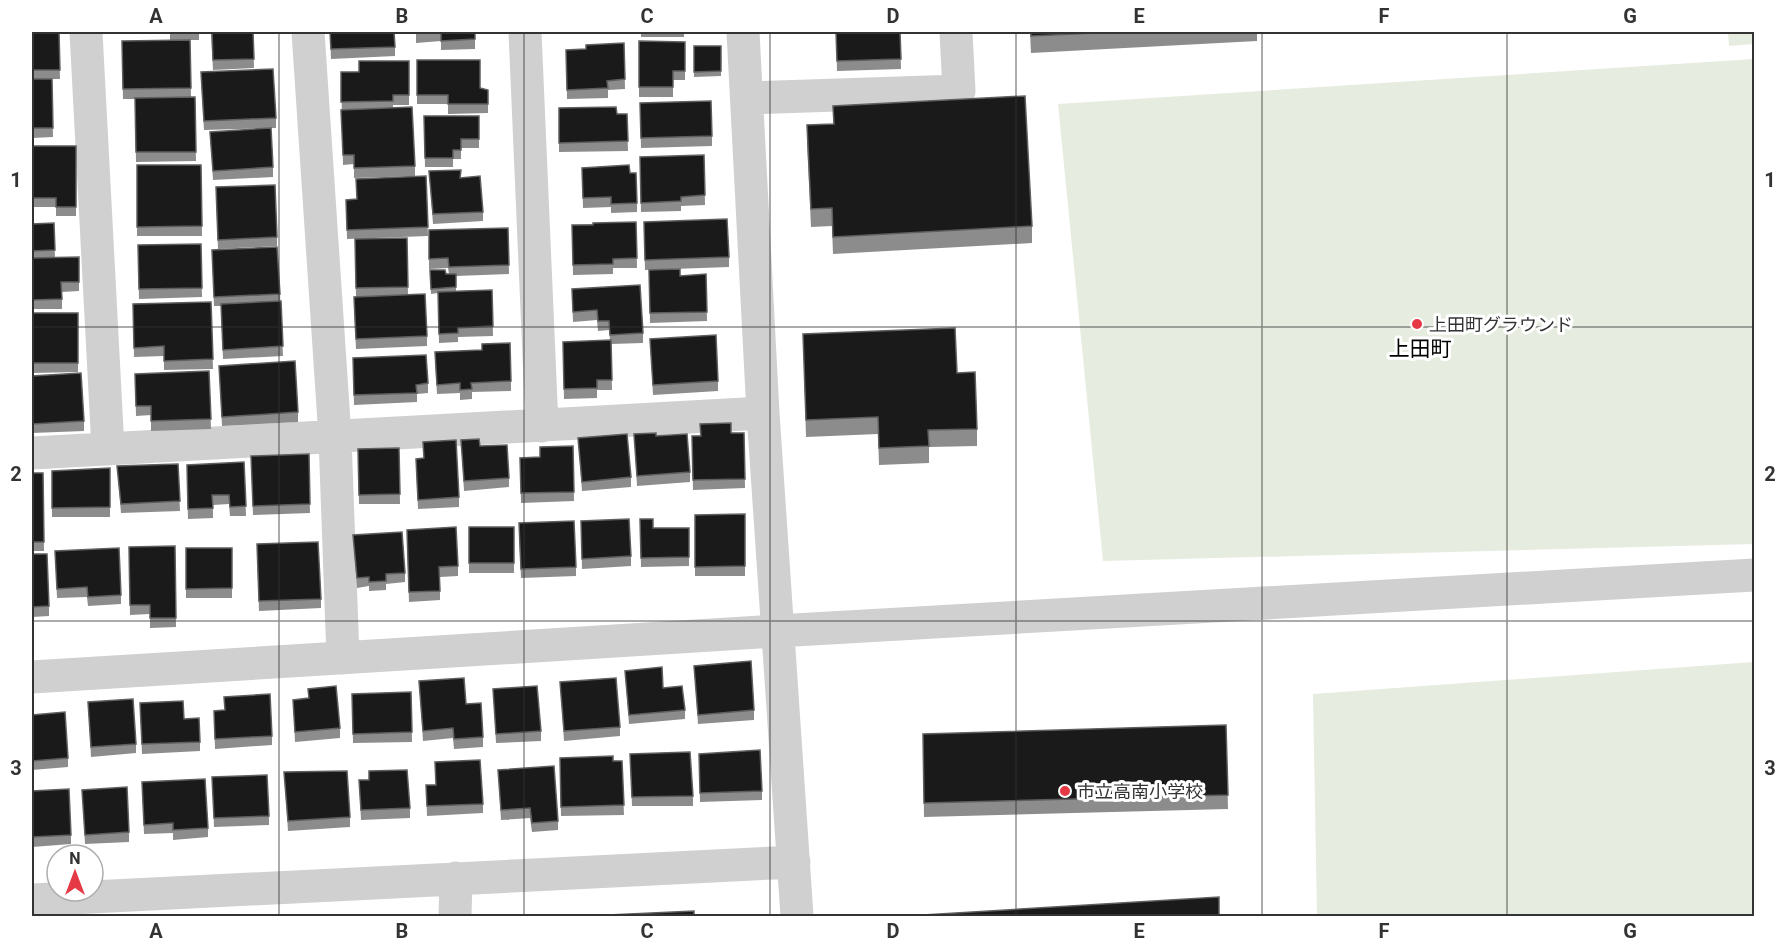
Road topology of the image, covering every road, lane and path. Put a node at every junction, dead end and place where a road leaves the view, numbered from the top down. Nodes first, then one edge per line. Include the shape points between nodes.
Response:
1 (86, 32) edge
2 (308, 32) edge
3 (525, 32) edge
4 (743, 32) edge
5 (956, 32) edge
6 (747, 98) junction
7 (763, 413) junction
8 (542, 426) junction
9 (335, 437) junction
10 (108, 449) junction
11 (32, 453) edge
12 (1755, 575) edge
13 (777, 631) junction
14 (343, 658) junction
15 (32, 677) edge
16 (794, 862) junction
17 (456, 878) junction
18 (32, 900) edge
19 (145, 906) edge
20 (455, 916) edge
21 (797, 916) edge

1 - 10 street
2 - 9 street
3 - 8 street
4 - 6 street
5 - 6 street via 959,91
6 - 7 street
7 - 8 street
7 - 13 street
8 - 9 street
9 - 10 street
9 - 14 street
10 - 11 street
12 - 13 street
13 - 14 street
13 - 16 street
14 - 15 street
16 - 17 street
16 - 21 street
17 - 19 street
17 - 20 street
18 - 19 street

